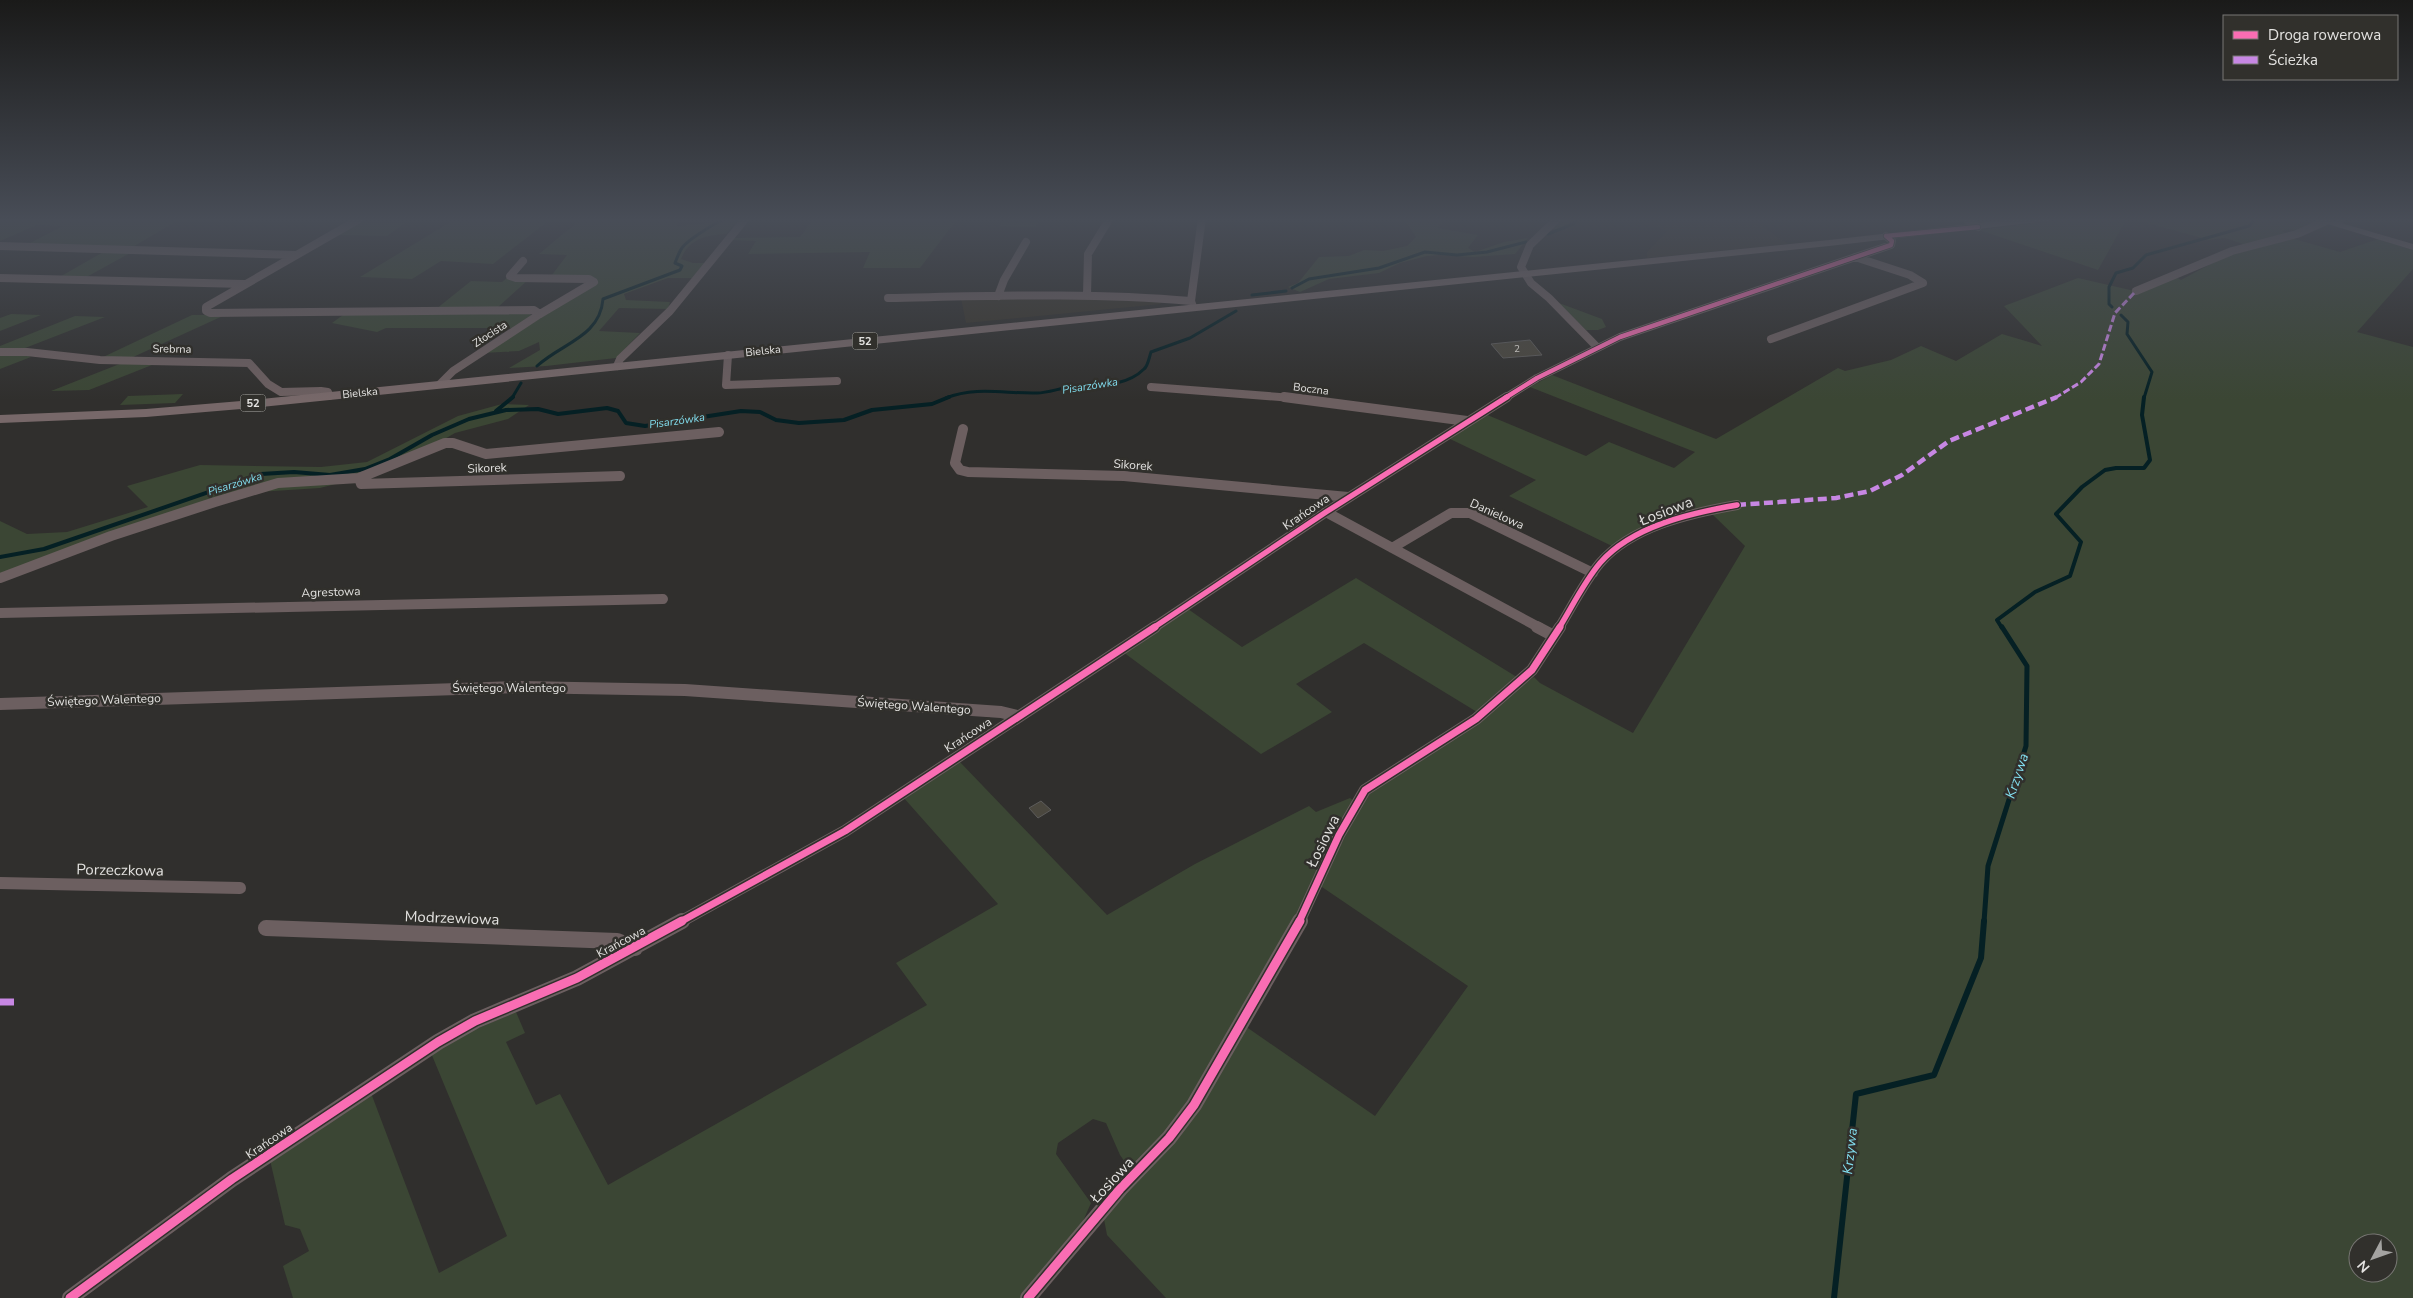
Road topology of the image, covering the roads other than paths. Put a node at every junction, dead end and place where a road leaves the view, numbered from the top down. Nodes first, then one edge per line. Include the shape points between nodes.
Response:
1 (24, 279) edge
2 (256, 279) edge
3 (558, 279) edge
4 (697, 279) edge
5 (1005, 279) edge
6 (1087, 279) edge
7 (1195, 279) edge
8 (1475, 279) edge
9 (1528, 279) edge
10 (1792, 279) edge
11 (1916, 279) edge
12 (2166, 279) edge
13 (246, 284) junction
14 (2136, 291) dead end
15 (1086, 295) junction
16 (998, 296) junction
17 (888, 298) dead end
18 (1192, 304) junction
19 (540, 314) junction
20 (1771, 339) dead end
21 (1597, 347) junction
22 (0, 352) edge
23 (728, 355) junction
24 (617, 366) junction
25 (837, 381) dead end
26 (440, 384) junction
27 (1151, 387) dead end
28 (329, 396) junction
29 (0, 419) edge
30 (1467, 421) junction
31 (963, 429) dead end
32 (719, 432) dead end
33 (620, 476) dead end
34 (359, 478) junction
35 (1348, 497) junction
36 (1737, 505) dead end
37 (1326, 512) junction
38 (1392, 548) junction
39 (1593, 573) junction
40 (0, 578) edge
41 (663, 598) dead end
42 (0, 613) edge
43 (1554, 636) junction
44 (0, 704) edge
45 (1017, 716) junction
46 (0, 883) edge
47 (240, 888) dead end
48 (266, 928) dead end
49 (635, 948) junction
50 (70, 1298) edge
51 (1028, 1298) edge

1 - 13 street
2 - 13 street
3 - 19 street, Złocista via 589,279 594,282
4 - 24 street via 670,312 620,359
5 - 16 street
6 - 15 street
7 - 18 street
8 - 18 main road, Bielska / 52
9 - 21 street
10 - 21 street, Krańcowa
11 - 20 street via 1923,283
12 - 14 street
13 - 19 street via 206,307 206,311 534,310
15 - 16 street
15 - 18 street via 1136,296
16 - 17 street
18 - 23 main road, Bielska / 52
19 - 26 street, Złocista via 453,371
21 - 30 street, Krańcowa via 1537,378
22 - 28 street, Srebrna via 100,360 249,363 268,383 281,391 320,390 328,392
23 - 24 main road, Bielska / 52
23 - 25 street via 726,385
24 - 26 main road, Bielska / 52
26 - 28 main road, Bielska / 52
27 - 30 street, Boczna via 1283,397
28 - 29 main road, Bielska / 52 via 170,411
30 - 35 street, Krańcowa
31 - 35 street, Sikorek via 955,463 960,470 968,472 1124,476
32 - 34 street via 486,454 444,443
33 - 34 street, Sikorek via 362,484
34 - 40 street via 278,483 111,536
35 - 37 street, Krańcowa
36 - 39 street, Łosiowa via 1712,508 1635,537 1610,553
37 - 38 street
37 - 45 street, Krańcowa
38 - 39 street, Danielowa via 1451,512 1463,512
38 - 43 street
39 - 43 street, Łosiowa
41 - 42 street, Agrestowa
43 - 51 street, Łosiowa via 1532,670 1476,719 1366,790 1339,835 1302,917 1194,1105 1169,1138 1120,1189
44 - 45 street, Świętego Walentego via 520,687 685,690 1001,712
45 - 49 street, Krańcowa via 845,831
46 - 47 street, Porzeczkowa
48 - 49 street, Modrzewiowa via 617,941
49 - 50 street, Krańcowa via 537,997 474,1021 438,1042 232,1179

